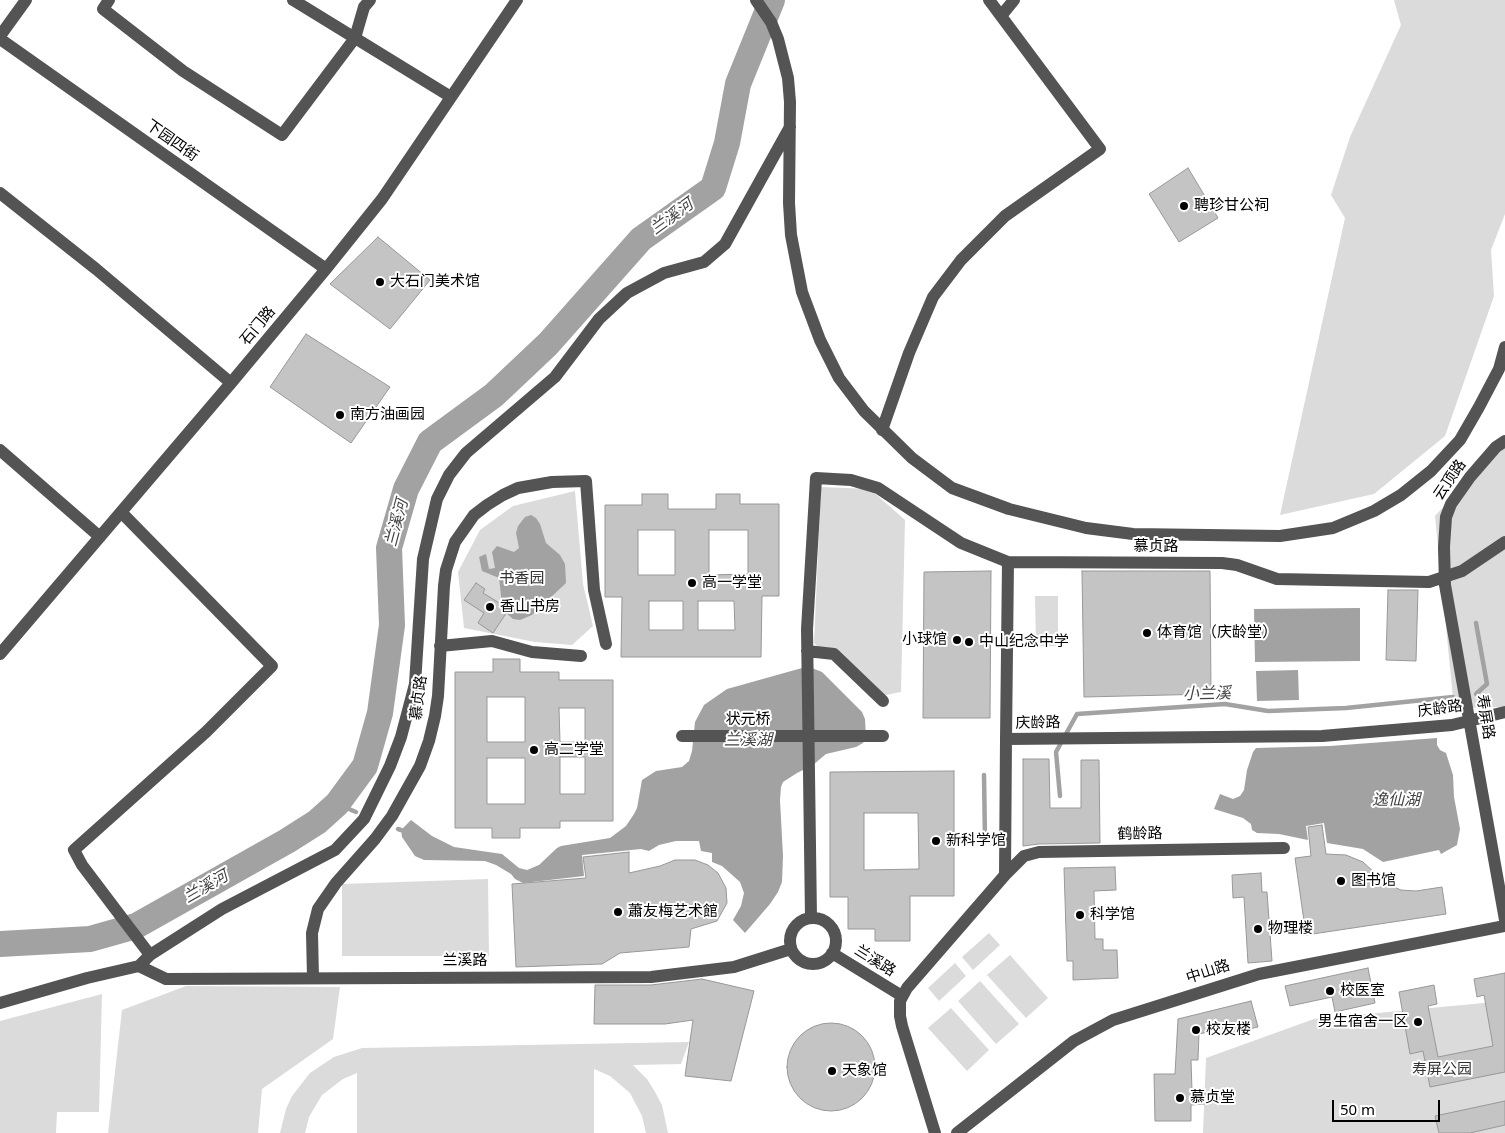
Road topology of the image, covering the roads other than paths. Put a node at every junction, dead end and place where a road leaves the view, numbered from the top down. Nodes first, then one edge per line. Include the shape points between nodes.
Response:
1 (26, 0) edge
2 (109, 0) edge
3 (293, 0) edge
4 (370, 0) edge
5 (517, 0) edge
6 (756, 0) edge
7 (989, 0) edge
8 (1014, 0) edge
9 (1001, 16) junction
10 (0, 37) edge
11 (355, 38) junction
12 (452, 96) junction
13 (790, 127) junction
14 (0, 193) edge
15 (326, 270) junction
16 (1505, 347) edge
17 (231, 383) junction
18 (882, 430) junction
19 (1505, 441) edge
20 (0, 450) edge
21 (121, 512) junction
22 (100, 537) junction
23 (1505, 542) edge
24 (1008, 562) junction
25 (1445, 578) junction
26 (606, 644) dead end
27 (440, 646) junction
28 (0, 654) edge
29 (581, 656) dead end
30 (807, 658) junction
31 (883, 701) dead end
32 (1505, 712) edge
33 (1469, 721) junction
34 (876, 735) dead end
35 (684, 736) dead end
36 (809, 736) junction
37 (1006, 739) junction
38 (1284, 848) dead end
39 (1005, 875) junction
40 (811, 918) junction
41 (1505, 920) edge
42 (1505, 926) edge
43 (791, 949) junction
44 (832, 953) junction
45 (150, 955) junction
46 (139, 966) junction
47 (313, 978) junction
48 (902, 996) junction
49 (0, 1003) edge
50 (935, 1133) edge
51 (957, 1133) edge

1 - 10 street
2 - 11 street via 103,9 182,71 282,135
3 - 11 street
4 - 11 street via 364,7
5 - 12 street, 石门路
6 - 13 street via 778,39 788,78
7 - 9 street
8 - 9 street
9 - 18 street via 1100,149 1005,216 956,267 933,297
10 - 15 street, 下园四街
11 - 12 street
12 - 15 street, 石门路 via 382,199
13 - 18 street via 791,234 802,292 839,378
13 - 45 street via 725,244 704,262 664,273 627,292 600,319 555,378 466,453 449,475 437,499 423,559 415,684 401,737 364,819 335,850 222,909
14 - 17 street
15 - 17 street, 石门路
16 - 18 street via 1499,369 1460,440 1431,471 1374,511 1333,528 1280,536 1133,534 1086,528 1009,509 952,488
17 - 21 street, 石门路
19 - 25 street, 云顶路 via 1470,477 1451,504 1446,517
20 - 22 street
21 - 22 street, 石门路
21 - 45 street via 272,666 206,732 74,850
22 - 28 street, 石门路
23 - 25 street, 慕贞路 via 1476,563
24 - 25 street, 慕贞路 via 1222,563 1290,580 1429,582
24 - 30 street, 慕贞路 via 961,543 878,488 851,480 816,478
24 - 37 street
25 - 33 street, 寿屏路
26 - 27 street, 慕贞路 via 594,590 586,481 518,488 474,515 455,542 448,563
27 - 29 street via 492,641 532,652
27 - 47 street, 慕贞路 via 435,716 420,766 392,816 318,908 312,933
30 - 31 street via 834,654
30 - 36 street
32 - 33 street, 庆龄路
33 - 37 street, 庆龄路 via 1427,728 1322,736
33 - 41 street, 寿屏路
34 - 36 street, 状元桥
35 - 36 street, 状元桥
36 - 40 street
37 - 39 street, 庆龄路
38 - 39 street, 鹤龄路 via 1032,852
39 - 48 street
40 - 43 street via 794,929
40 - 44 street via 825,922 834,932
42 - 51 street, 中山路 via 1259,974 1113,1020 1074,1041
43 - 44 street via 807,963 821,962
43 - 47 street, 兰溪路 via 734,966 651,977
44 - 48 street, 兰溪路
45 - 46 street
46 - 47 street, 兰溪路 via 166,980
46 - 49 street
48 - 50 street via 899,1008 902,1026

